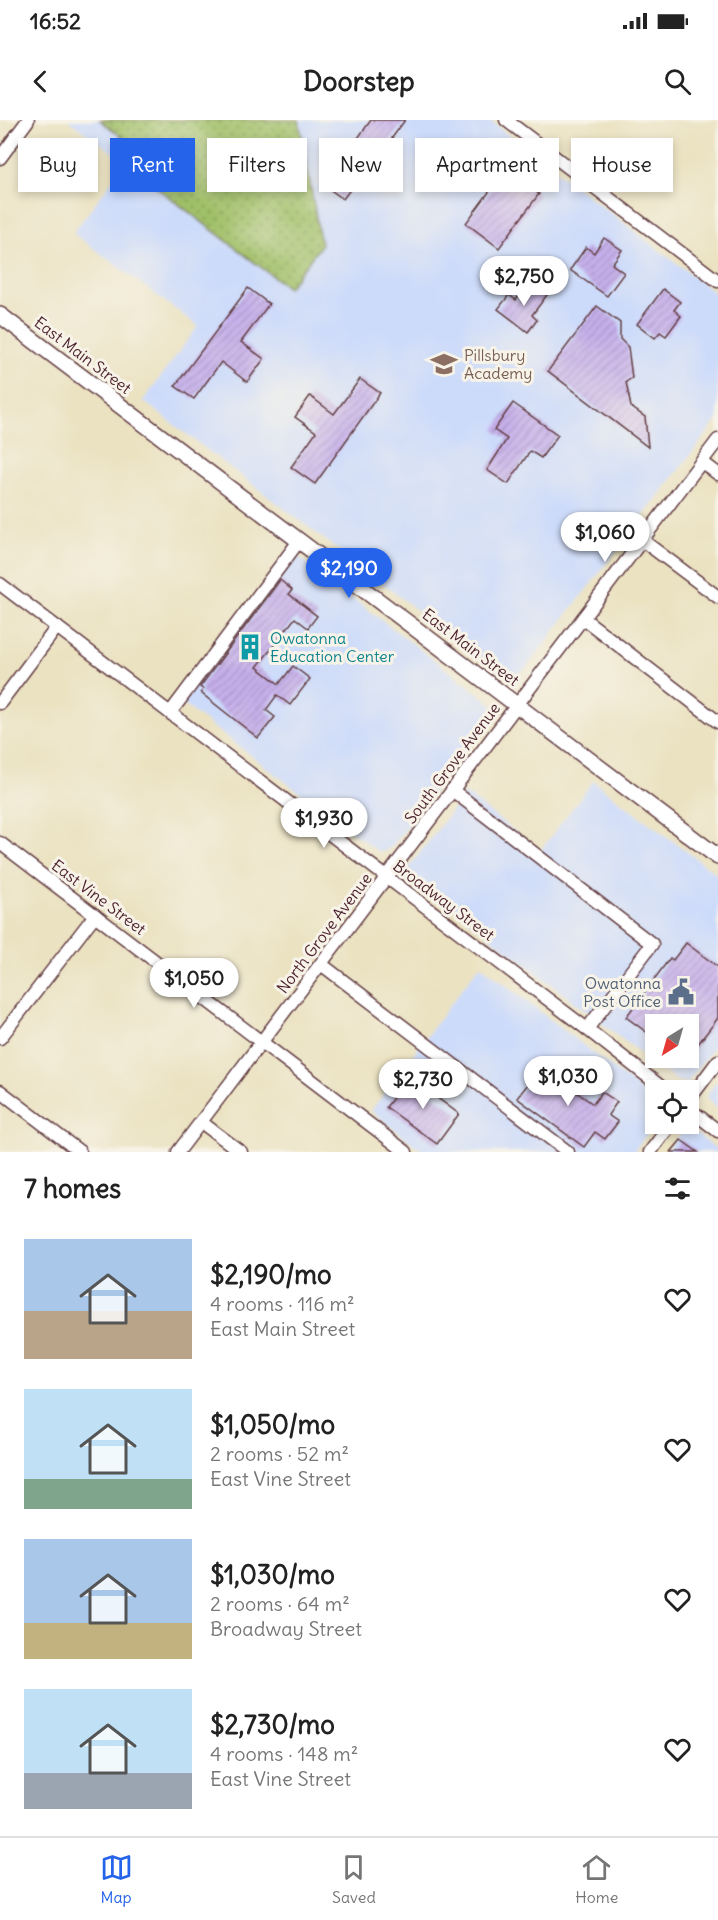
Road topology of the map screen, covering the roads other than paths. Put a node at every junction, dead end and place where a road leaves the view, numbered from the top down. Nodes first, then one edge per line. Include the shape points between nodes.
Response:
1 (28, 120) edge
2 (506, 120) edge
3 (0, 158) edge
4 (718, 281) edge
5 (0, 315) edge
6 (718, 440) edge
7 (702, 462) junction
8 (718, 474) edge
9 (642, 540) junction
10 (299, 541) junction
11 (0, 584) edge
12 (718, 597) edge
13 (583, 618) junction
14 (57, 627) junction
15 (0, 703) edge
16 (517, 705) junction
17 (170, 713) junction
18 (718, 722) edge
19 (452, 790) junction
20 (0, 843) edge
21 (718, 857) edge
22 (386, 877) junction
23 (95, 915) junction
24 (321, 964) junction
25 (587, 1029) junction
26 (0, 1038) edge
27 (262, 1042) junction
28 (718, 1061) edge
29 (653, 1080) edge
30 (699, 1086) edge
31 (0, 1091) edge
32 (699, 1116) edge
33 (201, 1122) junction
34 (718, 1131) edge
35 (664, 1134) edge
36 (80, 1152) edge
37 (178, 1152) edge
38 (241, 1152) edge
39 (406, 1152) edge
40 (568, 1152) edge
41 (650, 1152) edge

1 - 3 street
2 - 4 street
5 - 10 main road, East Main Street
6 - 7 street, South Grove Avenue
7 - 8 street
7 - 9 street, South Grove Avenue
9 - 12 street
9 - 13 street, South Grove Avenue
10 - 16 main road, East Main Street
10 - 17 street
11 - 14 street, Broadway Street
13 - 16 street, South Grove Avenue
13 - 18 street
14 - 15 street
14 - 17 street, Broadway Street
16 - 19 street, South Grove Avenue
16 - 21 main road, East Main Street
17 - 22 street, Broadway Street
19 - 22 street, South Grove Avenue
19 - 25 street via 652,944
20 - 23 street, East Vine Street
22 - 24 street, North Grove Avenue
22 - 25 street, Broadway Street
23 - 26 street
23 - 27 street, East Vine Street
24 - 27 street, North Grove Avenue
24 - 40 street
25 - 29 street, Broadway Street
27 - 33 street, North Grove Avenue
27 - 39 street, East Vine Street
28 - 30 street
31 - 36 street
32 - 34 street
33 - 37 street, North Grove Avenue
33 - 38 street
35 - 41 street

